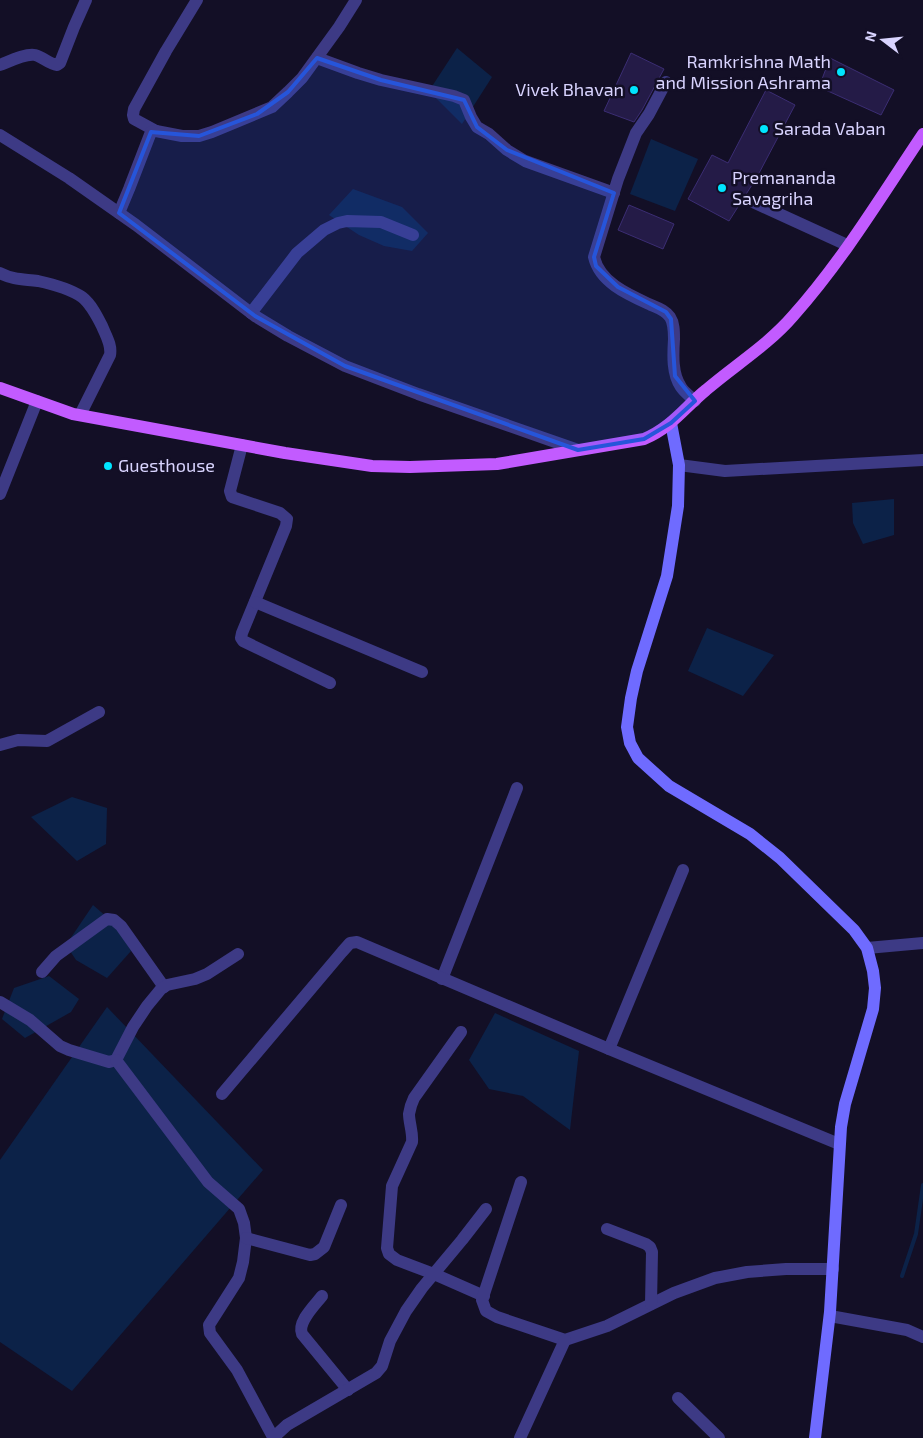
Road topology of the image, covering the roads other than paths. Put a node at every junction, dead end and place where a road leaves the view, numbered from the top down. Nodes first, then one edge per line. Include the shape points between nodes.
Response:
1 (86, 0) edge
2 (197, 0) edge
3 (356, 0) edge
4 (316, 58) junction
5 (0, 65) edge
6 (666, 82) dead end
7 (156, 131) junction
8 (923, 134) edge
9 (0, 136) edge
10 (614, 193) junction
11 (753, 202) dead end
12 (119, 213) junction
13 (413, 235) dead end
14 (847, 246) junction
15 (0, 273) edge
16 (250, 313) junction
17 (0, 388) edge
18 (695, 400) junction
19 (37, 401) junction
20 (80, 415) junction
21 (671, 423) junction
22 (242, 445) junction
23 (578, 450) junction
24 (923, 460) edge
25 (679, 465) junction
26 (0, 494) edge
27 (255, 602) junction
28 (422, 672) dead end
29 (330, 682) dead end
30 (99, 712) dead end
31 (0, 745) edge
32 (517, 788) dead end
33 (683, 870) dead end
34 (923, 943) edge
35 (867, 948) junction
36 (238, 954) dead end
37 (42, 972) dead end
38 (442, 979) junction
39 (164, 987) junction
40 (0, 1002) edge
41 (461, 1032) dead end
42 (609, 1049) junction
43 (116, 1060) junction
44 (222, 1094) dead end
45 (839, 1144) junction
46 (522, 1182) dead end
47 (341, 1205) dead end
48 (486, 1209) dead end
49 (607, 1229) dead end
50 (246, 1238) junction
51 (833, 1269) junction
52 (434, 1274) junction
53 (322, 1296) dead end
54 (484, 1296) junction
55 (651, 1304) junction
56 (830, 1316) junction
57 (923, 1337) edge
58 (565, 1340) junction
59 (348, 1390) junction
60 (678, 1398) dead end
61 (273, 1438) edge
62 (520, 1438) edge
63 (718, 1438) edge
64 (816, 1438) edge

1 - 5 street via 60,63 52,64 30,55
2 - 7 street via 134,109 134,119
3 - 4 street
4 - 7 street via 288,92 272,107 257,114 199,136
4 - 10 street via 381,80 464,100 478,127 507,150 525,161
6 - 10 street via 636,133
7 - 12 street via 151,132
8 - 14 main road
9 - 12 street
10 - 18 street via 594,257 596,266 618,287 666,312 674,329 675,376 681,388
11 - 14 street
12 - 16 street
13 - 16 street via 381,222 347,220 338,223 324,230 297,253
14 - 18 main road via 793,317 771,339
15 - 20 street via 63,288 82,298 98,319 108,339 110,355
16 - 23 street via 345,366
17 - 19 main road
18 - 21 main road
19 - 20 main road
19 - 26 street
20 - 22 main road
21 - 23 main road via 644,439
21 - 25 main road
22 - 23 main road via 372,466 410,467 497,464
22 - 27 street via 230,491 232,497 280,513 287,519
24 - 25 street via 725,471
25 - 35 main road via 678,506 667,576 631,698 626,727 630,744 638,758 669,786 750,834 780,858 854,930
27 - 28 street
27 - 29 street via 242,633 243,641
30 - 31 street via 47,741 18,740
32 - 38 street
33 - 42 street
34 - 35 street
35 - 45 main road via 875,988 873,1008 845,1104
36 - 39 street via 207,974
37 - 39 street via 56,956 107,919 120,926
38 - 42 street
38 - 44 street via 357,942 350,943
39 - 43 street via 133,1027
40 - 43 street via 30,1020 60,1046 109,1062
41 - 52 street via 414,1098 409,1114 412,1142 392,1186 390,1200 389,1254
42 - 45 street
43 - 50 street via 208,1182 239,1209
45 - 51 main road
46 - 54 street
47 - 50 street via 324,1246 315,1254
48 - 52 street
49 - 55 street via 650,1248
50 - 61 street via 239,1278 209,1325 210,1333 237,1370
51 - 55 street via 786,1268 715,1278
51 - 56 main road
52 - 54 street
52 - 59 street via 406,1311 390,1341 382,1366
53 - 59 street via 300,1329
54 - 58 street via 482,1300 486,1311 497,1317
55 - 58 street via 607,1326
56 - 57 street via 907,1330
56 - 64 main road
58 - 62 street
59 - 61 street via 287,1425
60 - 63 street

